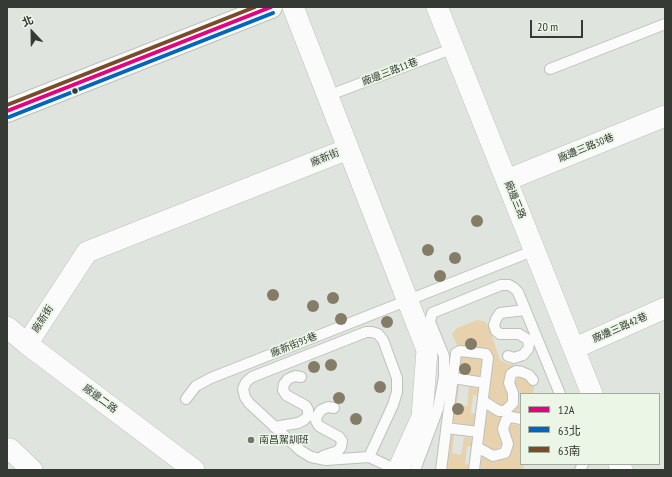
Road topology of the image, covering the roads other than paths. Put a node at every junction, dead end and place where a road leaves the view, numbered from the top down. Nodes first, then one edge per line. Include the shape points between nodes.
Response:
1 (271, 7) edge
2 (293, 7) edge
3 (437, 7) edge
4 (665, 24) edge
5 (454, 48) junction
6 (550, 69) dead end
7 (327, 96) junction
8 (7, 111) edge
9 (665, 116) edge
10 (348, 149) junction
11 (507, 180) junction
12 (535, 250) junction
13 (407, 301) junction
14 (665, 308) edge
15 (525, 310) junction
16 (7, 326) edge
17 (27, 344) junction
18 (575, 348) junction
19 (508, 356) dead end
20 (301, 377) dead end
21 (453, 378) junction
22 (533, 380) dead end
23 (485, 383) junction
24 (560, 393) edge
25 (592, 393) edge
26 (186, 399) dead end
27 (483, 401) junction
28 (334, 408) dead end
29 (520, 419) edge
30 (274, 427) junction
31 (446, 428) junction
32 (479, 432) junction
33 (477, 447) junction
34 (9, 449) edge
35 (311, 457) junction
36 (369, 457) junction
37 (32, 470) edge
38 (194, 470) edge
39 (398, 470) edge
40 (414, 470) edge
41 (441, 470) edge
42 (474, 470) edge

1 - 8 street
2 - 7 street
3 - 5 street, 廠邊三路
4 - 6 lane
5 - 7 lane, 廠邊三路11巷
5 - 11 street, 廠邊三路
7 - 10 street
9 - 11 street, 廠邊三路30巷
10 - 13 street, 廠新街
10 - 17 street, 廠新街 via 87,252
11 - 12 street, 廠邊三路
12 - 13 lane, 廠新街93巷
12 - 18 street, 廠邊三路
13 - 26 lane, 廠新街93巷 via 211,378 196,386
13 - 39 street, 廠新街 via 427,350 422,417
14 - 18 street, 廠邊三路42巷
15 - 19 lane via 500,314 496,319 494,325 500,334 519,334 527,338 528,349 523,355 514,358
15 - 24 lane
15 - 40 lane via 518,292 509,285 501,285 432,313 430,322 444,356 444,377 438,408
16 - 17 street, 廠邊二路
17 - 38 street, 廠邊二路
18 - 25 street, 廠邊三路
20 - 30 lane via 288,379 283,390 306,406 308,416 298,423
21 - 23 lane
21 - 23 lane via 458,352 486,354 488,358
21 - 31 lane
22 - 27 lane via 522,372 511,374 509,383 513,403 505,411 499,411
23 - 27 lane
27 - 32 lane
28 - 35 lane via 321,410 316,421 319,426 340,437 341,447 331,454
29 - 33 lane via 511,417 506,420 503,429 508,444 505,453 494,456
30 - 35 lane via 301,452
30 - 36 lane via 244,397 243,389 246,382 252,377 366,332 372,332 383,340 397,378 397,392
31 - 32 lane
31 - 41 lane
32 - 33 lane
33 - 42 lane
34 - 37 street
35 - 36 lane via 326,460
36 - 39 lane

